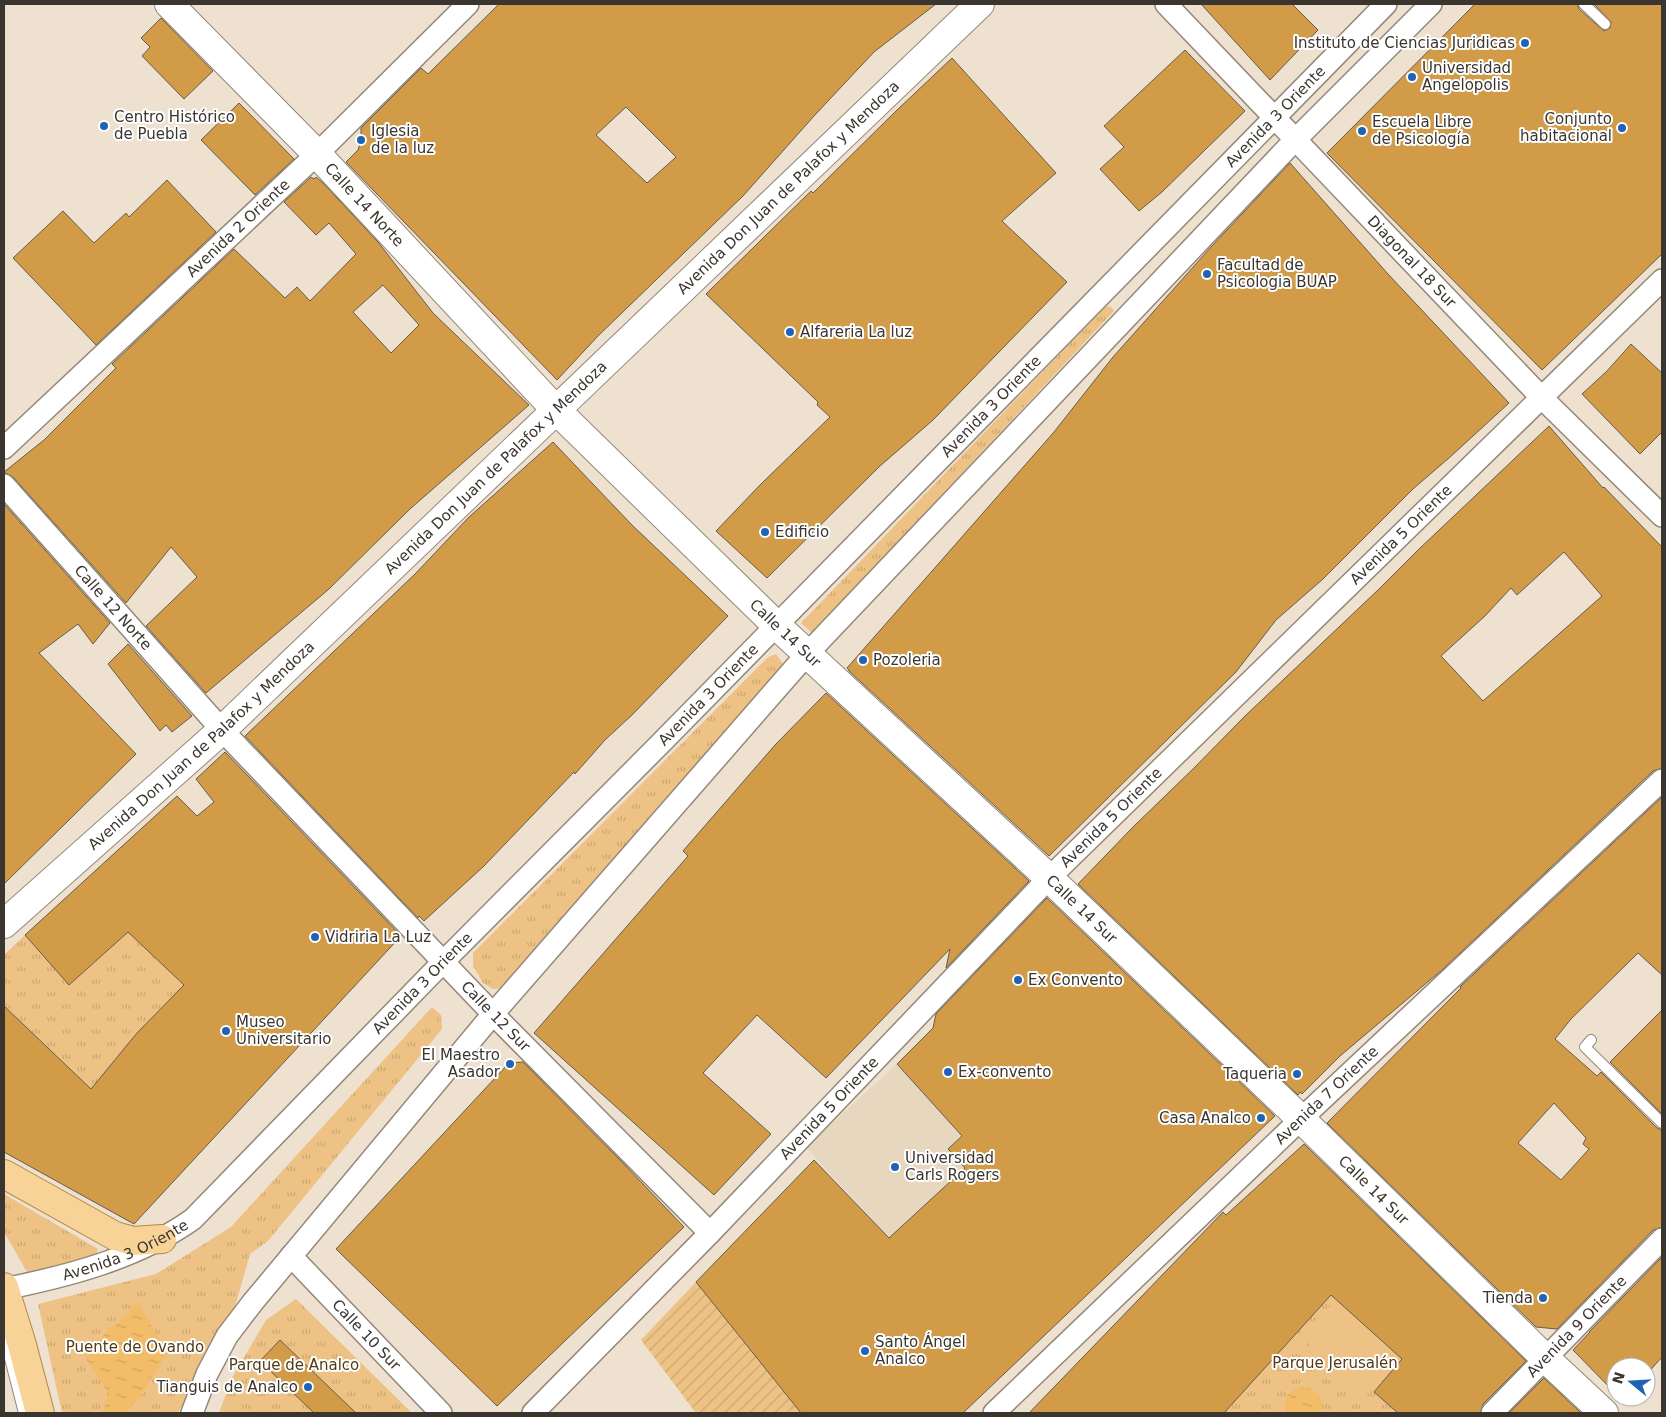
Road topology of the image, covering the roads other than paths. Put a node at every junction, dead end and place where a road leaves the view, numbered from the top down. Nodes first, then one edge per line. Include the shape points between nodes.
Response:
1 (169, 4) edge
2 (468, 4) edge
3 (980, 4) edge
4 (1166, 4) edge
5 (1386, 4) edge
6 (1431, 4) edge
7 (1584, 4) edge
8 (1605, 24) dead end
9 (1274, 118) junction
10 (1295, 140) junction
11 (316, 154) junction
12 (1662, 280) edge
13 (1542, 397) junction
14 (555, 409) junction
15 (4, 448) edge
16 (4, 485) edge
17 (1662, 516) edge
18 (776, 625) junction
19 (807, 654) junction
20 (222, 730) junction
21 (1662, 780) edge
22 (1049, 878) junction
23 (4, 924) edge
24 (443, 962) junction
25 (493, 1014) junction
26 (1591, 1040) dead end
27 (1301, 1119) junction
28 (1662, 1123) edge
29 (4, 1174) edge
30 (710, 1233) junction
31 (162, 1239) junction
32 (1662, 1239) edge
33 (291, 1256) junction
34 (4, 1288) edge
35 (4, 1335) edge
36 (1545, 1358) junction
37 (24, 1413) edge
38 (40, 1413) edge
39 (192, 1413) edge
40 (441, 1413) edge
41 (533, 1413) edge
42 (994, 1413) edge
43 (1492, 1413) edge
44 (1604, 1413) edge

1 - 11 main road, Calle 14 Norte
2 - 11 street, Avenida 2 Oriente
3 - 14 main road, Avenida Don Juan de Palafox y Mendoza
4 - 9 street, Diagonal 18 Sur
5 - 9 street, Avenida 3 Oriente
6 - 10 street, Avenida 3 Oriente
7 - 8 lane
9 - 10 street, Diagonal 18 Sur
9 - 18 street, Avenida 3 Oriente
10 - 13 street, Diagonal 18 Sur
10 - 19 street, Avenida 3 Oriente
11 - 14 main road, Calle 14 Norte
11 - 15 street, Avenida 2 Oriente
12 - 13 street, Avenida 5 Oriente
13 - 17 street, Diagonal 18 Sur
13 - 22 street, Avenida 5 Oriente
14 - 18 main road, Calle 14 Sur
14 - 20 main road, Avenida Don Juan de Palafox y Mendoza
16 - 20 street, Calle 12 Norte
18 - 19 main road, Calle 14 Sur
18 - 24 street, Avenida 3 Oriente
19 - 22 main road, Calle 14 Sur
19 - 25 street, Avenida 3 Oriente
20 - 23 main road, Avenida Don Juan de Palafox y Mendoza
20 - 24 street, Calle 12 Sur
21 - 27 street, Avenida 7 Oriente
22 - 27 main road, Calle 14 Sur
22 - 30 street, Avenida 5 Oriente
24 - 25 street, Calle 12 Sur
24 - 31 street, Avenida 3 Oriente via 193,1220
25 - 30 street, Calle 12 Sur
25 - 33 street, Avenida 3 Oriente
26 - 28 lane via 1585,1047
27 - 36 main road, Calle 14 Sur
27 - 42 street, Avenida 7 Oriente
29 - 31 main road via 115,1236 134,1241
30 - 41 street, Avenida 5 Oriente
31 - 34 street, Avenida 3 Oriente via 62,1276
32 - 36 street, Avenida 9 Oriente
33 - 39 street, Avenida 3 Oriente via 227,1336
33 - 40 street, Calle 10 Sur
34 - 38 main road
35 - 37 lane
36 - 43 street, Avenida 9 Oriente
36 - 44 main road, Calle 14 Sur

